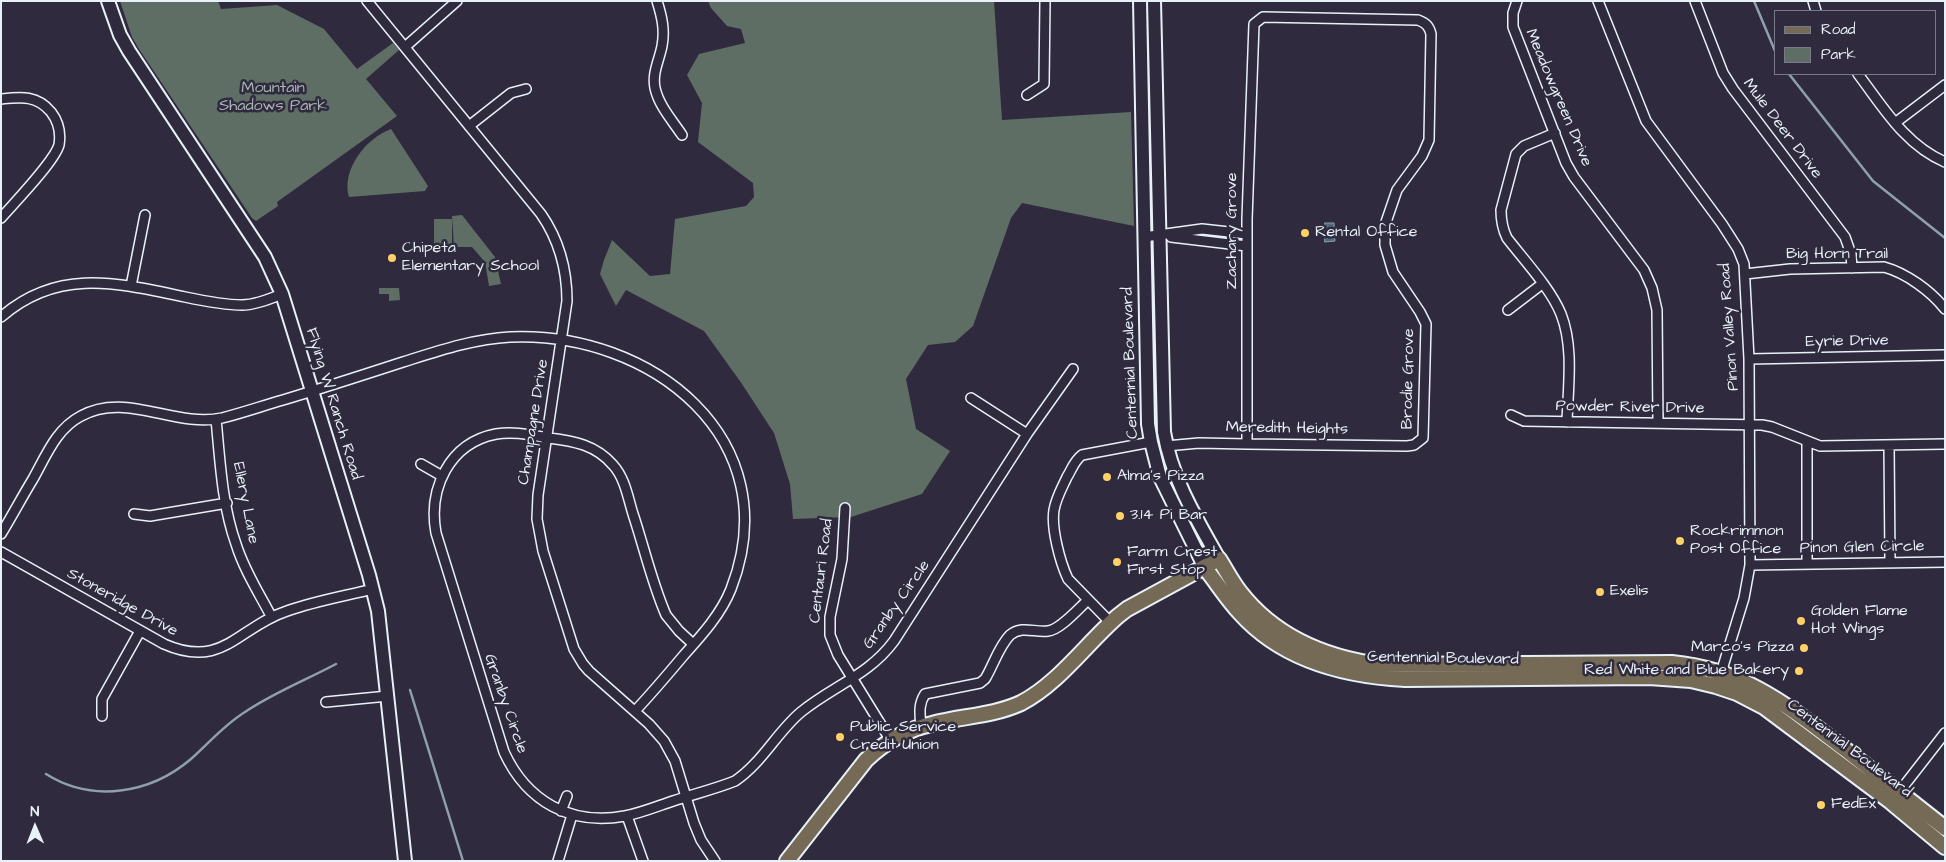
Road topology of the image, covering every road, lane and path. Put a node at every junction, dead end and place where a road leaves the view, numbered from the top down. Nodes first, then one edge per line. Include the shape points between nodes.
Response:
1 (108, 1) edge
2 (366, 1) edge
3 (457, 1) edge
4 (657, 1) edge
5 (1045, 1) edge
6 (1140, 1) edge
7 (1154, 1) edge
8 (1518, 1) edge
9 (1598, 1) edge
10 (1695, 1) edge
11 (1257, 20) joint
12 (405, 48) junction
13 (1859, 75) edge
14 (1945, 85) edge
15 (526, 89) dead end
16 (1027, 94) dead end
17 (1, 99) edge
18 (1895, 123) junction
19 (469, 126) junction
20 (1554, 133) junction
21 (682, 135) dead end
22 (1945, 162) edge
23 (145, 215) dead end
24 (1, 218) edge
25 (1247, 234) junction
26 (1159, 235) junction
27 (1144, 237) junction
28 (1247, 246) junction
29 (1852, 268) junction
30 (1745, 274) junction
31 (1542, 284) junction
32 (131, 286) junction
33 (282, 294) junction
34 (1945, 309) edge
35 (1508, 310) dead end
36 (1, 317) edge
37 (562, 340) junction
38 (1945, 355) edge
39 (1749, 359) junction
40 (1073, 369) dead end
41 (312, 391) junction
42 (971, 398) dead end
43 (1511, 415) dead end
44 (216, 419) junction
45 (1567, 422) junction
46 (1658, 423) junction
47 (1750, 425) junction
48 (1027, 434) junction
49 (547, 437) junction
50 (1807, 441) junction
51 (1151, 442) junction
52 (1247, 444) junction
53 (1945, 444) edge
54 (1889, 445) junction
55 (1166, 446) junction
56 (1407, 446) joint
57 (421, 464) dead end
58 (442, 476) junction
59 (227, 503) junction
60 (844, 508) dead end
61 (134, 514) dead end
62 (1, 534) edge
63 (1, 552) edge
64 (1219, 559) junction
65 (1890, 562) junction
66 (1945, 562) edge
67 (1807, 564) junction
68 (1750, 565) junction
69 (1205, 568) junction
70 (373, 588) junction
71 (1088, 600) junction
72 (272, 616) junction
73 (1110, 622) junction
74 (140, 631) junction
75 (693, 644) junction
76 (852, 679) junction
77 (1719, 680) junction
78 (388, 696) junction
79 (326, 702) dead end
80 (635, 711) junction
81 (102, 716) dead end
82 (921, 726) junction
83 (1945, 733) edge
84 (891, 740) junction
85 (567, 796) dead end
86 (686, 797) junction
87 (1895, 797) junction
88 (561, 811) junction
89 (572, 815) junction
90 (627, 816) junction
91 (1945, 828) edge
92 (1945, 847) edge
93 (405, 861) edge
94 (558, 861) edge
95 (643, 861) edge
96 (714, 861) edge
97 (787, 861) edge

1 - 33 main road, Flying W Ranch Road via 129,51 266,257
2 - 12 street, Champagne Drive
3 - 12 street
4 - 21 street via 664,27 655,87
5 - 16 street via 1044,84
6 - 27 main road, Centennial Boulevard
7 - 26 main road, Centennial Boulevard
8 - 20 street, Meadowgreen Drive via 1512,27
9 - 30 street, Pinon Valley Road via 1646,121 1734,240
10 - 29 street, Mule Deer Drive via 1722,73 1845,237
11 - 25 street, Zachary Grove via 1253,28
11 - 56 street, Brodie Grove via 1263,17 1418,20 1428,25 1431,34 1429,140 1422,156 1397,190 1385,225 1385,245 1393,272 1426,324 1424,434 1420,442
12 - 19 street, Champagne Drive
13 - 18 street
14 - 18 street
15 - 19 street via 511,93
17 - 24 street via 24,97 43,104 55,117 60,135 55,154
18 - 22 street via 1916,145
19 - 37 street, Champagne Drive via 541,214 556,239 567,288
20 - 31 street via 1524,146 1516,154 1501,210 1503,231
20 - 46 street, Meadowgreen Drive via 1574,177 1644,270 1652,288 1657,310
23 - 32 street
25 - 26 street via 1202,229
25 - 28 street, Zachary Grove
26 - 27 street
26 - 28 street
26 - 55 main road, Centennial Boulevard via 1162,403
27 - 51 main road, Centennial Boulevard via 1147,404
28 - 52 street, Zachary Grove
29 - 30 street, Big Horn Trail
29 - 34 street, Big Horn Trail via 1884,267 1897,271 1938,300
30 - 39 street, Pinon Valley Road
31 - 35 street
31 - 45 street via 1560,312 1567,340
32 - 33 street via 214,303 243,305
32 - 36 street via 92,282 63,285 33,296
33 - 41 main road, Flying W Ranch Road
37 - 41 street via 507,337 462,344
37 - 49 street, Champagne Drive
37 - 75 street via 610,352 670,382 706,415 733,462 744,513 740,562 723,606
38 - 39 street, Eyrie Drive
39 - 47 street, Pinon Valley Road
40 - 48 street, Granby Circle
41 - 44 street
41 - 70 main road, Flying W Ranch Road
42 - 48 street
43 - 45 street, Powder River Drive via 1524,421
44 - 59 street, Ellery Lane
44 - 62 street via 188,418 125,407 103,407 84,414 57,436
45 - 46 street, Powder River Drive
46 - 47 street, Powder River Drive
47 - 50 street via 1772,427
47 - 68 street, Pinon Valley Road
48 - 76 street, Granby Circle via 894,641 879,659
49 - 58 street, Granby Circle via 494,434 468,446
49 - 75 street, Granby Circle via 589,446 615,467 626,488 664,609 672,623
49 - 80 street, Champagne Drive via 538,495 538,524 570,640 583,664
50 - 54 street via 1820,446
50 - 67 street
51 - 69 main road, Centennial Boulevard via 1165,489
51 - 71 street via 1082,455 1076,460 1057,498 1053,517 1064,570
52 - 55 street, Meredith Heights
52 - 56 street, Meredith Heights
53 - 54 street
54 - 65 street
55 - 64 main road, Centennial Boulevard via 1178,482
57 - 58 street
58 - 88 street, Granby Circle via 434,500 436,533 504,752 521,781
59 - 61 street via 150,516
59 - 72 street, Ellery Lane via 236,544 246,570
60 - 76 street, Centauri Road via 840,570 829,625 832,645
63 - 74 street, Stoneridge Drive
64 - 69 main road
64 - 77 main road, Centennial Boulevard via 1240,592 1287,636 1360,662 1381,665 1650,662 1689,665
65 - 66 street, Pinon Glen Circle
65 - 67 street, Pinon Glen Circle
67 - 68 street, Pinon Glen Circle
68 - 77 street, Pinon Valley Road via 1744,598
69 - 73 main road via 1127,609
69 - 77 main road, Centennial Boulevard via 1240,613 1269,638 1308,660 1353,674 1405,679 1649,677
70 - 72 street, Stoneridge Drive
70 - 78 main road, Flying W Ranch Road
71 - 73 street
71 - 82 street via 1049,631 1022,630 1011,635 985,680 980,683 925,694 920,708
72 - 74 street, Stoneridge Drive via 231,643 206,652 174,649
73 - 82 main road via 1053,680 1026,700 996,712
74 - 81 street via 102,699
75 - 80 street
76 - 84 street, Centauri Road
76 - 86 street, Granby Circle via 799,713 742,776 728,784
77 - 87 main road, Centennial Boulevard via 1764,706
78 - 79 street
78 - 93 main road, Flying W Ranch Road
80 - 86 street, Champagne Drive via 670,750
82 - 84 main road
83 - 87 street
84 - 97 main road via 866,760
85 - 88 street
86 - 90 street, Granby Circle
86 - 96 street, Champagne Drive via 700,840
87 - 91 main road, Centennial Boulevard
87 - 92 main road, Centennial Boulevard
88 - 89 street, Granby Circle
89 - 90 street, Granby Circle via 600,819
89 - 94 street
90 - 95 street

